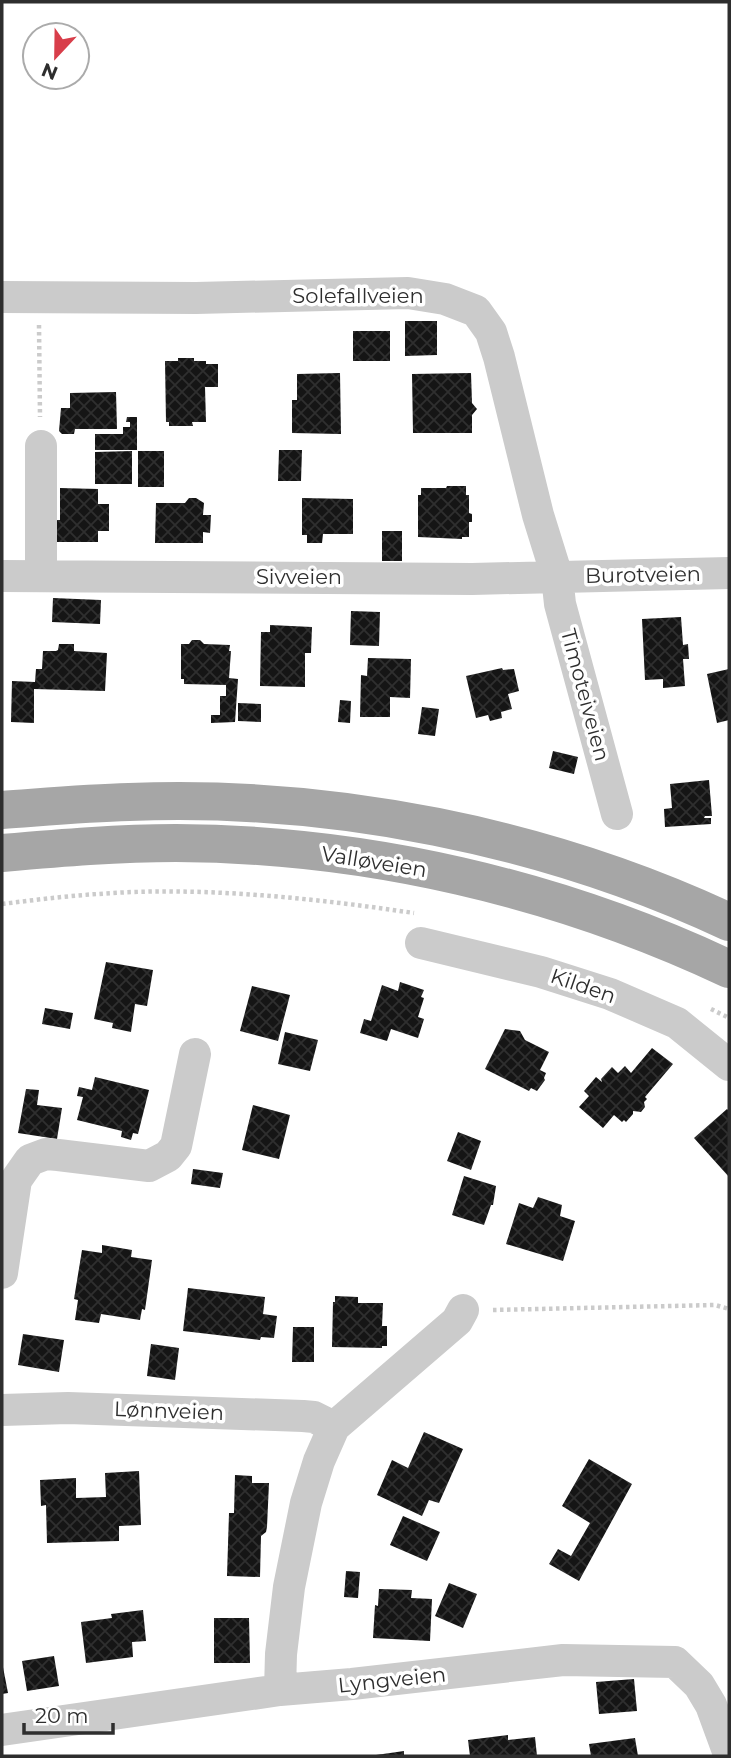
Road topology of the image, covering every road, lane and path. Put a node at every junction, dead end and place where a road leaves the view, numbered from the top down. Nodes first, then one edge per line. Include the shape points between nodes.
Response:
1 (38, 296) junction
2 (2, 297) edge
3 (41, 446) joint
4 (729, 573) edge
5 (41, 575) junction
6 (2, 576) edge
7 (557, 576) junction
8 (2, 810) edge
9 (617, 814) dead end
10 (2, 853) edge
11 (2, 904) edge
12 (729, 922) edge
13 (421, 929) joint
14 (729, 969) edge
15 (704, 1005) dead end
16 (729, 1018) edge
17 (195, 1054) dead end
18 (729, 1065) edge
19 (2, 1273) edge
20 (729, 1309) edge
21 (463, 1310) joint
22 (2, 1410) edge
23 (334, 1427) junction
24 (280, 1690) junction
25 (2, 1730) edge
26 (729, 1754) edge

1 - 2 street, Solefallveien
1 - 3 path
1 - 7 street, Solefallveien via 408,293 446,299 476,312 491,332 499,357
3 - 5 street
4 - 7 street, Burotveien
5 - 6 street, Sivveien
5 - 7 street, Sivveien
7 - 9 street, Timoteiveien via 560,604
8 - 12 main road, Valløveien via 218,802 367,816 540,853
10 - 14 main road, Valløveien via 177,844 263,847 374,860 541,897 616,921
11 - 13 path via 100,894 278,898
13 - 18 street, Kilden via 610,994 677,1023
15 - 16 path
17 - 19 street via 176,1146 168,1156 149,1166 46,1154 30,1160 20,1171
20 - 21 path via 715,1305
21 - 23 street via 457,1321
22 - 23 street, Lønnveien via 303,1416
23 - 24 street via 304,1513 289,1587
24 - 25 street, Lyngveien
24 - 26 street, Lyngveien via 563,1660 675,1662 712,1705

